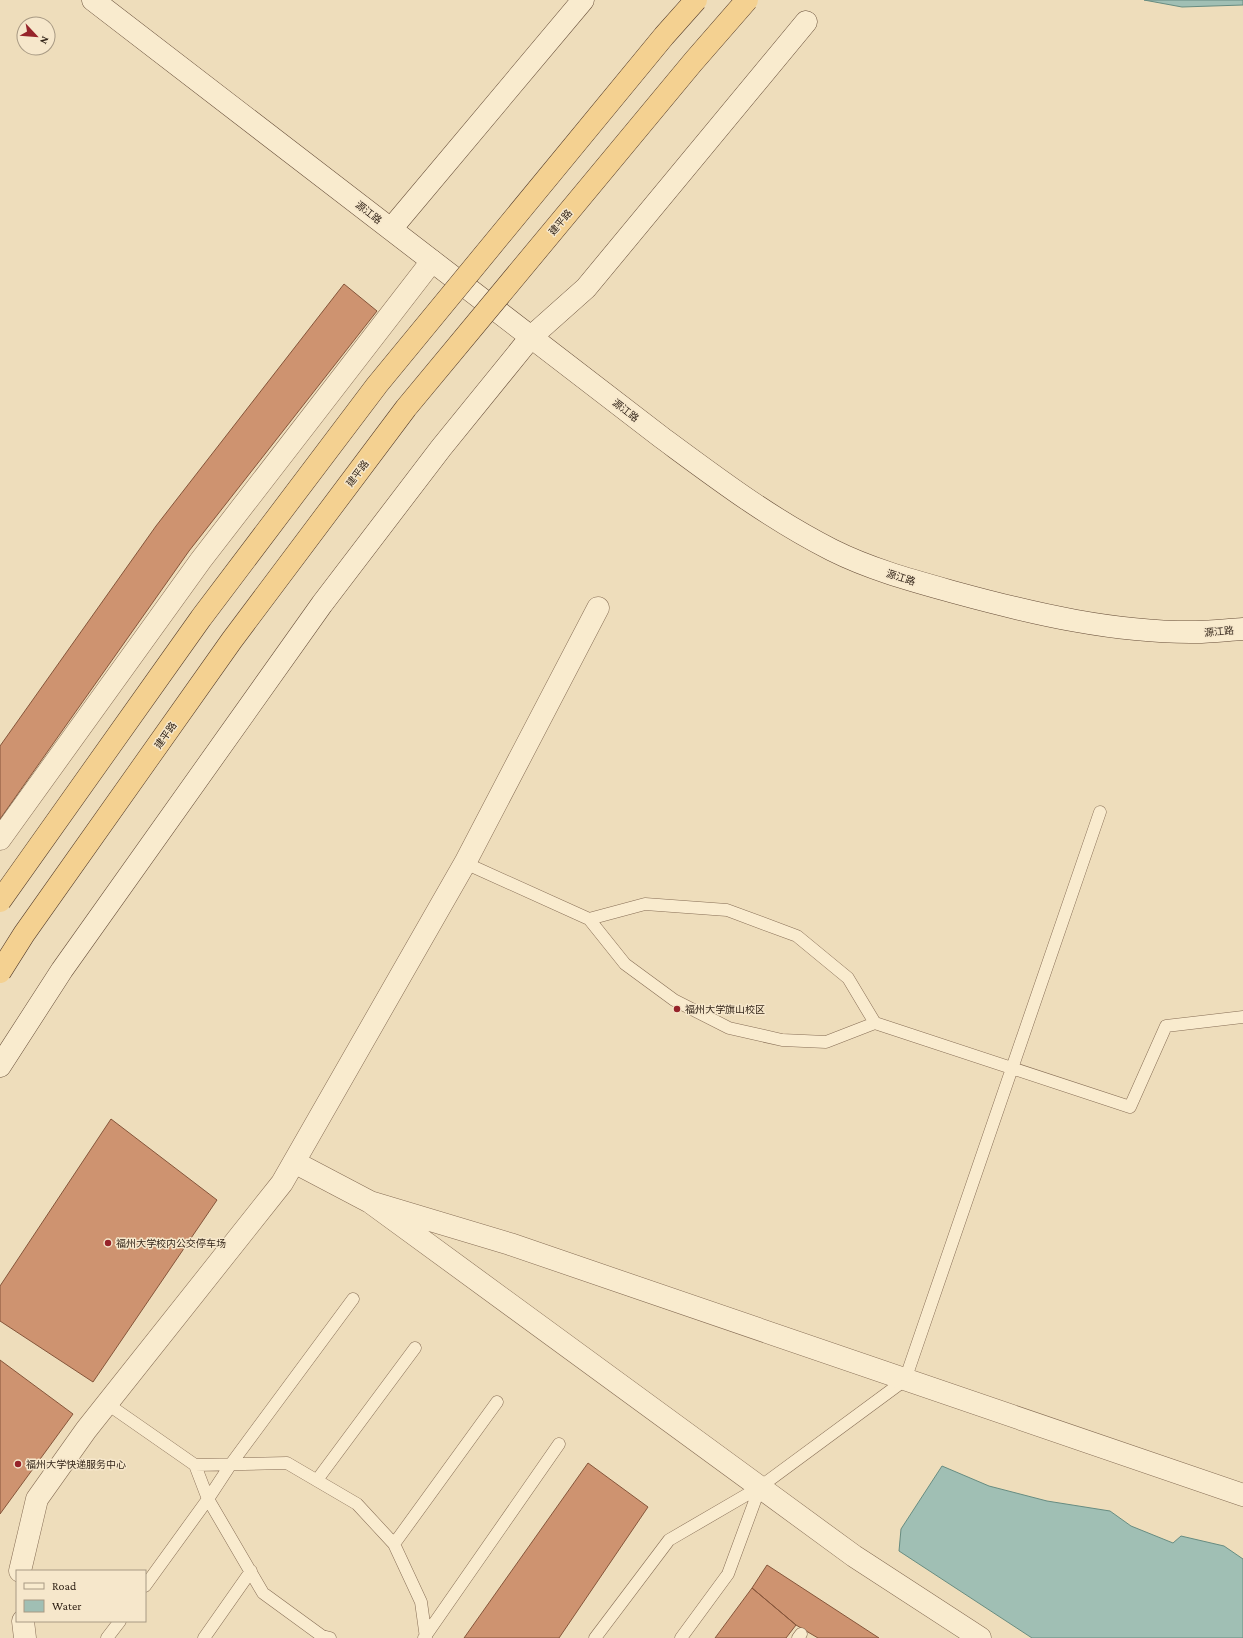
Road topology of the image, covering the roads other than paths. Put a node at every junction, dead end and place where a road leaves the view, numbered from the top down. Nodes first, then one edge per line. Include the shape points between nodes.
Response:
1 (92, 0) edge
2 (583, 0) edge
3 (696, 0) edge
4 (747, 0) edge
5 (806, 22) dead end
6 (390, 229) junction
7 (432, 261) junction
8 (530, 336) junction
9 (598, 608) dead end
10 (1243, 629) edge
11 (1100, 812) dead end
12 (0, 839) edge
13 (465, 863) junction
14 (0, 901) edge
15 (589, 919) junction
16 (0, 972) edge
17 (1243, 1017) edge
18 (875, 1023) junction
19 (0, 1066) edge
20 (1011, 1069) junction
21 (294, 1162) junction
22 (370, 1202) junction
23 (353, 1299) dead end
24 (415, 1348) dead end
25 (905, 1380) junction
26 (496, 1402) dead end
27 (106, 1403) junction
28 (559, 1444) dead end
29 (231, 1464) junction
30 (195, 1465) junction
31 (317, 1480) junction
32 (760, 1487) junction
33 (1243, 1495) edge
34 (208, 1499) junction
35 (394, 1544) junction
36 (20, 1570) edge
37 (250, 1571) junction
38 (146, 1585) edge
39 (23, 1622) edge
40 (119, 1622) edge
41 (324, 1637) edge
42 (425, 1637) edge
43 (25, 1638) edge
44 (107, 1638) edge
45 (204, 1638) edge
46 (595, 1638) edge
47 (680, 1638) edge
48 (980, 1638) edge

1 - 6 street, 源江路
2 - 6 street
3 - 14 main road, bridge via 377,385 201,618
4 - 16 main road, 建平路, bridge via 406,408 232,640 24,934
5 - 8 street via 586,288
6 - 7 street, 源江路
7 - 8 street, 源江路
7 - 12 street via 201,560
8 - 10 street, 源江路 via 735,492 800,532 870,567 982,600 1109,626 1197,632
8 - 19 street via 322,604 62,970
9 - 13 street
11 - 20 lane
13 - 15 lane
13 - 21 street
15 - 18 lane via 625,964 674,1000 729,1028 782,1040 826,1042
15 - 18 lane via 645,904 727,910 797,936 848,978
17 - 20 lane via 1166,1026 1130,1107
18 - 20 lane
20 - 25 lane
21 - 22 street
21 - 27 street via 282,1183
22 - 25 street via 510,1244
22 - 32 street
23 - 29 lane
24 - 31 lane
25 - 32 lane
25 - 33 street
26 - 35 lane
27 - 30 lane
27 - 36 street via 37,1499
28 - 42 lane
29 - 30 lane
29 - 31 lane via 287,1463
29 - 34 lane
30 - 34 lane
31 - 35 lane via 357,1504
32 - 46 lane via 669,1540
32 - 47 lane via 728,1574
32 - 48 street via 854,1556
34 - 37 lane
34 - 38 lane
35 - 42 lane via 420,1602
37 - 41 lane via 263,1593
37 - 45 lane
39 - 43 street
40 - 44 lane

